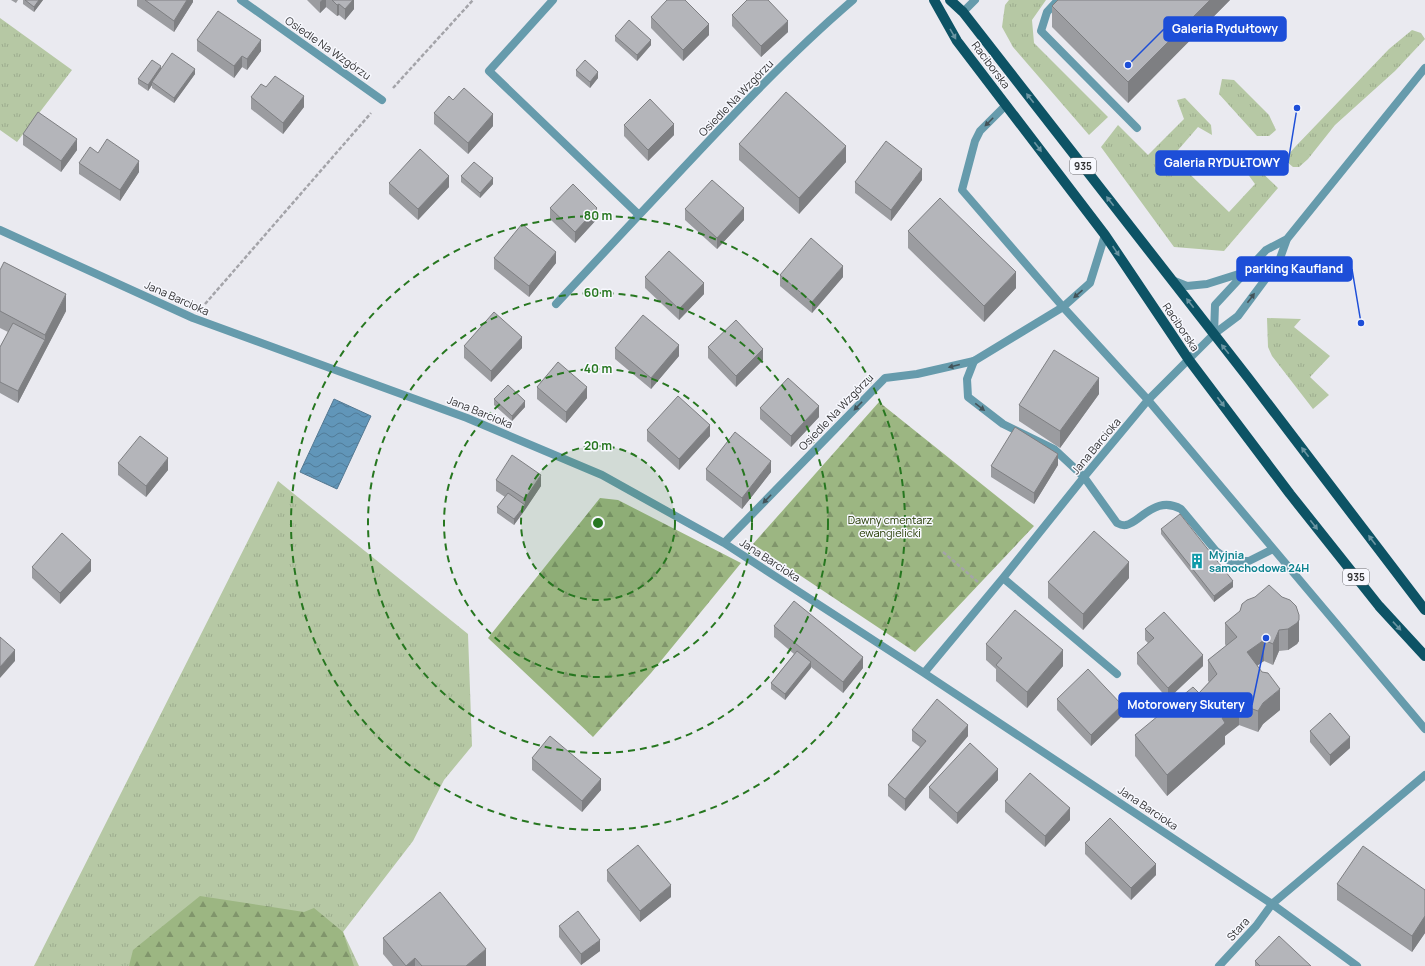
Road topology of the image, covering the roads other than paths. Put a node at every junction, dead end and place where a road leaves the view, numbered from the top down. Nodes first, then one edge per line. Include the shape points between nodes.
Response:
1 (241, 0) edge
2 (552, 0) edge
3 (853, 0) edge
4 (934, 0) edge
5 (950, 0) edge
6 (975, 0) edge
7 (1058, 0) edge
8 (963, 12) junction
9 (1425, 68) edge
10 (382, 100) road end
11 (1006, 105) junction
12 (1137, 128) dead end
13 (638, 216) junction
14 (0, 230) edge
15 (1105, 235) junction
16 (1287, 239) junction
17 (1248, 271) junction
18 (1171, 280) junction
19 (556, 304) dead end
20 (1062, 307) junction
21 (1214, 334) junction
22 (1189, 360) junction
23 (974, 361) junction
24 (1148, 400) junction
25 (1084, 477) junction
26 (724, 543) junction
27 (1273, 549) junction
28 (1004, 578) junction
29 (1425, 610) edge
30 (1425, 656) edge
31 (924, 672) junction
32 (1117, 674) dead end
33 (1425, 729) edge
34 (1425, 775) edge
35 (1272, 904) junction
36 (1219, 966) edge
37 (1357, 966) edge

1 - 10 street, Osiedle Na Wzgórzu
2 - 13 street via 489,71
3 - 13 street, Osiedle Na Wzgórzu via 754,94
4 -> 11 main road, Raciborska / 935 via 957,40
5 - 8 main road, Raciborska / 935
6 - 8 street
7 - 12 street via 1047,12 1041,31
18 -> 8 main road, Raciborska / 935
9 - 16 street
11 -> 15 main road, Raciborska / 935
11 -> 20 street via 980,131 962,190
13 - 19 street, Osiedle Na Wzgórzu
14 - 26 street, Jana Barcioka via 193,318 467,418 602,475
15 -> 20 street, Osiedle Na Wzgórzu via 1090,283
15 -> 22 main road, Raciborska / 935
16 - 17 street via 1266,250
21 -> 16 street, Jana Barcioka via 1238,316 1279,261
17 - 18 street via 1207,284 1187,286
17 - 21 street via 1215,305
21 -> 18 main road, Raciborska / 935
20 - 23 street, Osiedle Na Wzgórzu
20 - 24 street
21 - 22 street, Jana Barcioka
29 -> 21 main road, Raciborska / 935
22 - 24 street, Jana Barcioka
22 -> 30 main road, Raciborska / 935 via 1379,606
23 -> 25 street via 967,379 968,397 1003,424 1054,449
23 -> 26 street, Osiedle Na Wzgórzu via 917,374 885,378
24 - 25 street, Jana Barcioka
24 - 27 street
25 - 27 street via 1117,523 1125,526 1158,506 1173,505 1181,509 1216,551 1230,561 1249,562
25 - 28 street, Jana Barcioka
26 - 31 street, Jana Barcioka
27 - 33 street
28 - 31 street, Jana Barcioka
28 - 32 street
31 - 35 street, Jana Barcioka
34 - 35 street, Stara
35 - 36 street, Stara via 1256,926
35 - 37 street, Jana Barcioka

